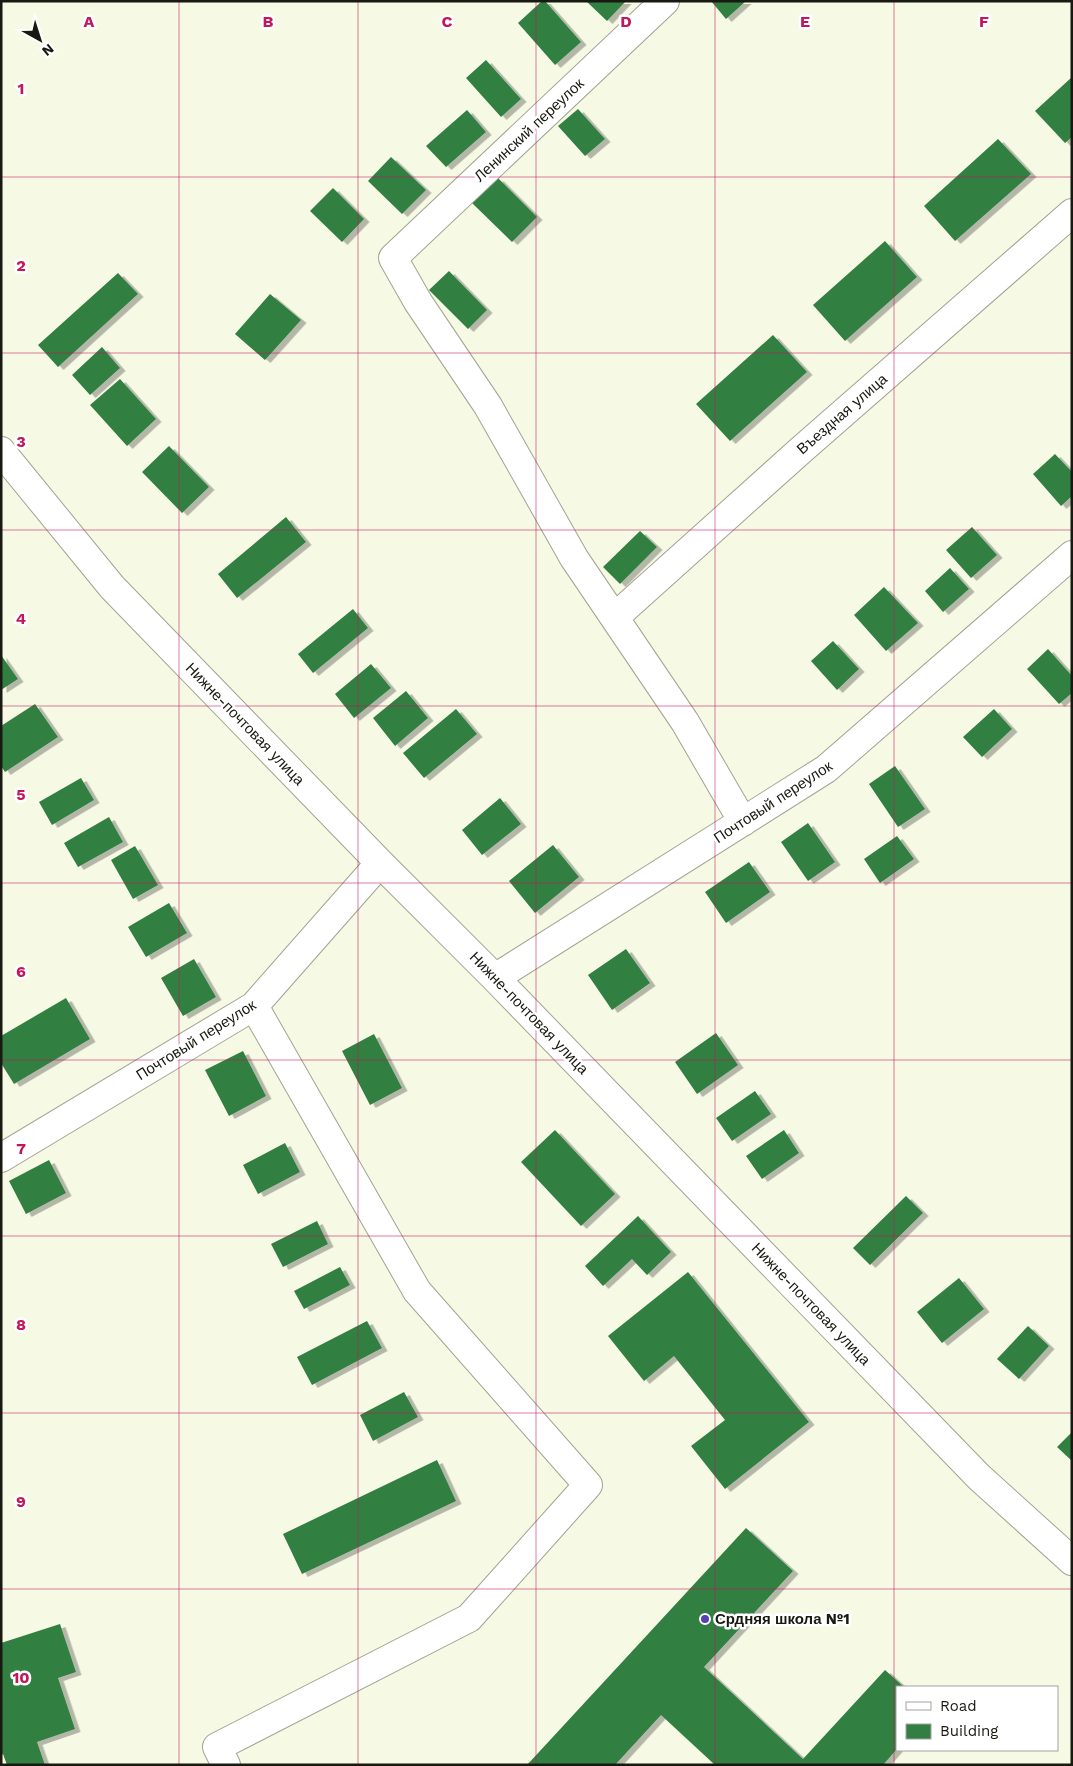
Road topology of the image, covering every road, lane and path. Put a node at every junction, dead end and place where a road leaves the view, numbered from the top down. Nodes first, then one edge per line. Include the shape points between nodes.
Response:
1 (665, 1) edge
2 (1072, 212) edge
3 (1, 451) edge
4 (1071, 558) edge
5 (615, 617) junction
6 (743, 822) junction
7 (380, 863) junction
8 (495, 978) junction
9 (254, 1006) junction
10 (1, 1158) edge
11 (1072, 1561) edge
12 (226, 1765) edge

1 - 5 street, Ленинский переулок via 393,258 418,302 488,406 574,558
2 - 5 street, Въездная улица
3 - 7 street, Нижне-почтовая улица via 112,587
4 - 6 street, Почтовый переулок via 826,769
5 - 6 street via 685,722
6 - 8 street, Почтовый переулок
7 - 8 street, Нижне-почтовая улица
7 - 9 street, Почтовый переулок
8 - 11 street, Нижне-почтовая улица via 972,1470
9 - 10 street, Почтовый переулок
9 - 12 street via 417,1291 588,1485 469,1618 217,1746

